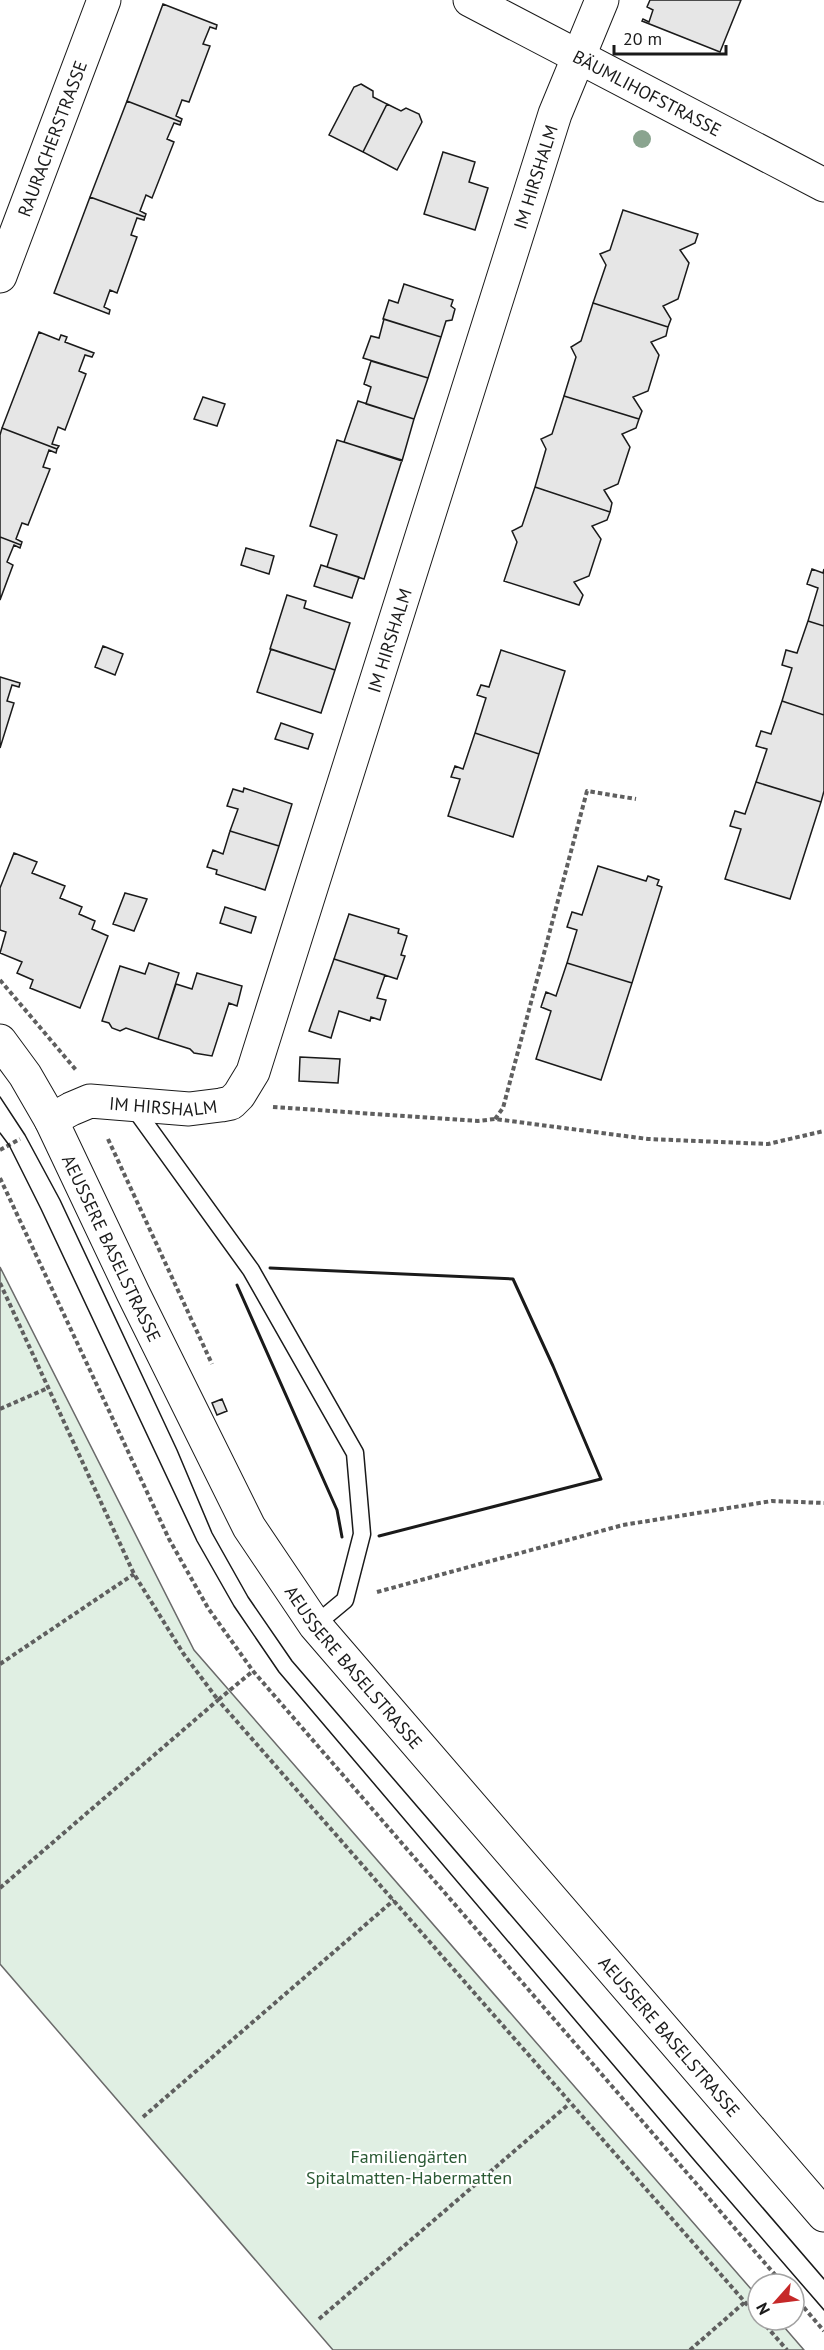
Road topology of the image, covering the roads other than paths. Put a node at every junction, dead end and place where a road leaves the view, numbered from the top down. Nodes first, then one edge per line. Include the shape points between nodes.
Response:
1 (104, 0) edge
2 (470, 0) edge
3 (602, 0) edge
4 (578, 57) junction
5 (824, 185) edge
6 (0, 276) edge
7 (0, 1041) edge
8 (131, 1104) junction
9 (51, 1120) junction
10 (315, 1625) junction
11 (824, 2215) edge

1 - 6 main road, RAURACHERSTRASSE
2 - 4 main road, BÄUMLIHOFSTRASSE
3 - 4 main road, IM HIRSHALM
4 - 5 main road, BÄUMLIHOFSTRASSE
4 - 8 main road, IM HIRSHALM via 555,114 253,1072 231,1103 189,1109
7 - 9 main road, AEUSSERE BASELSTRASSE
8 - 9 main road, IM HIRSHALM via 90,1101
8 - 10 lane via 251,1269 355,1453 362,1534 345,1600
9 - 10 main road, AEUSSERE BASELSTRASSE via 249,1527
10 - 11 main road, AEUSSERE BASELSTRASSE

